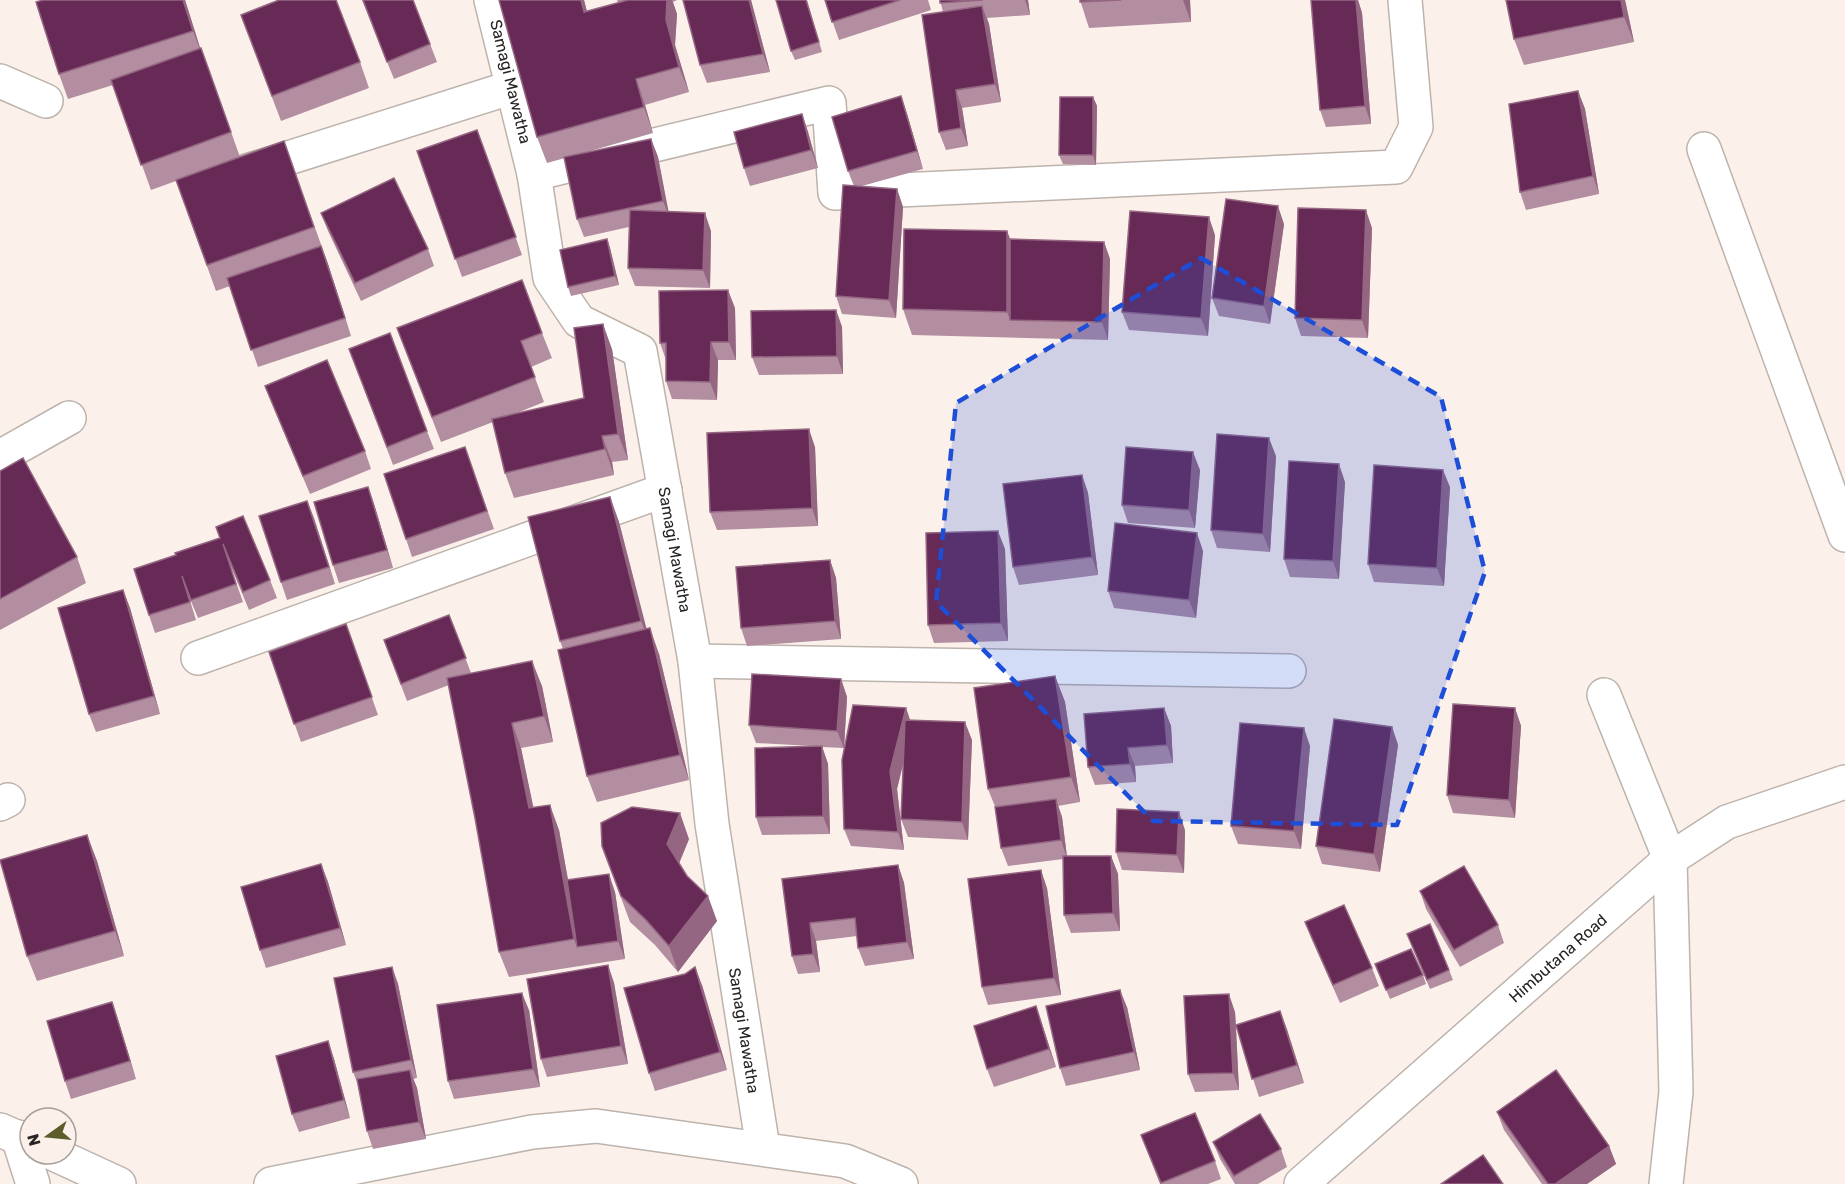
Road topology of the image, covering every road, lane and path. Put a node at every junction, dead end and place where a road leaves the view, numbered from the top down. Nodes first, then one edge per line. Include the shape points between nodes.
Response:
1 (491, 0) edge
2 (1405, 0) edge
3 (0, 81) edge
4 (513, 87) junction
5 (46, 102) dead end
6 (1704, 149) dead end
7 (534, 174) junction
8 (216, 180) edge
9 (69, 418) dead end
10 (0, 457) edge
11 (665, 490) junction
12 (1845, 535) edge
13 (198, 658) dead end
14 (695, 661) junction
15 (1289, 671) dead end
16 (1604, 695) dead end
17 (1845, 782) edge
18 (1670, 859) junction
19 (16, 1137) edge
20 (763, 1149) junction
21 (78, 1165) edge
22 (33, 1184) edge
23 (119, 1184) edge
24 (271, 1184) edge
25 (901, 1184) edge
26 (1301, 1184) edge
27 (1666, 1184) edge

1 - 4 street, Samagi Mawatha
2 - 7 street via 1416,127 1396,167 835,193 829,104
3 - 5 street
4 - 7 street, Samagi Mawatha
4 - 8 street
6 - 12 street
7 - 11 street, Samagi Mawatha via 550,278 579,321 640,351
9 - 10 street
11 - 13 street
11 - 14 street, Samagi Mawatha
14 - 15 street
14 - 20 street, Samagi Mawatha via 712,824
16 - 18 street
17 - 18 street, Himbutana Road via 1727,822
18 - 26 street, Himbutana Road
18 - 27 street via 1676,1092
19 - 22 street
20 - 24 street via 596,1126 532,1132
20 - 25 street via 845,1161
21 - 23 street

